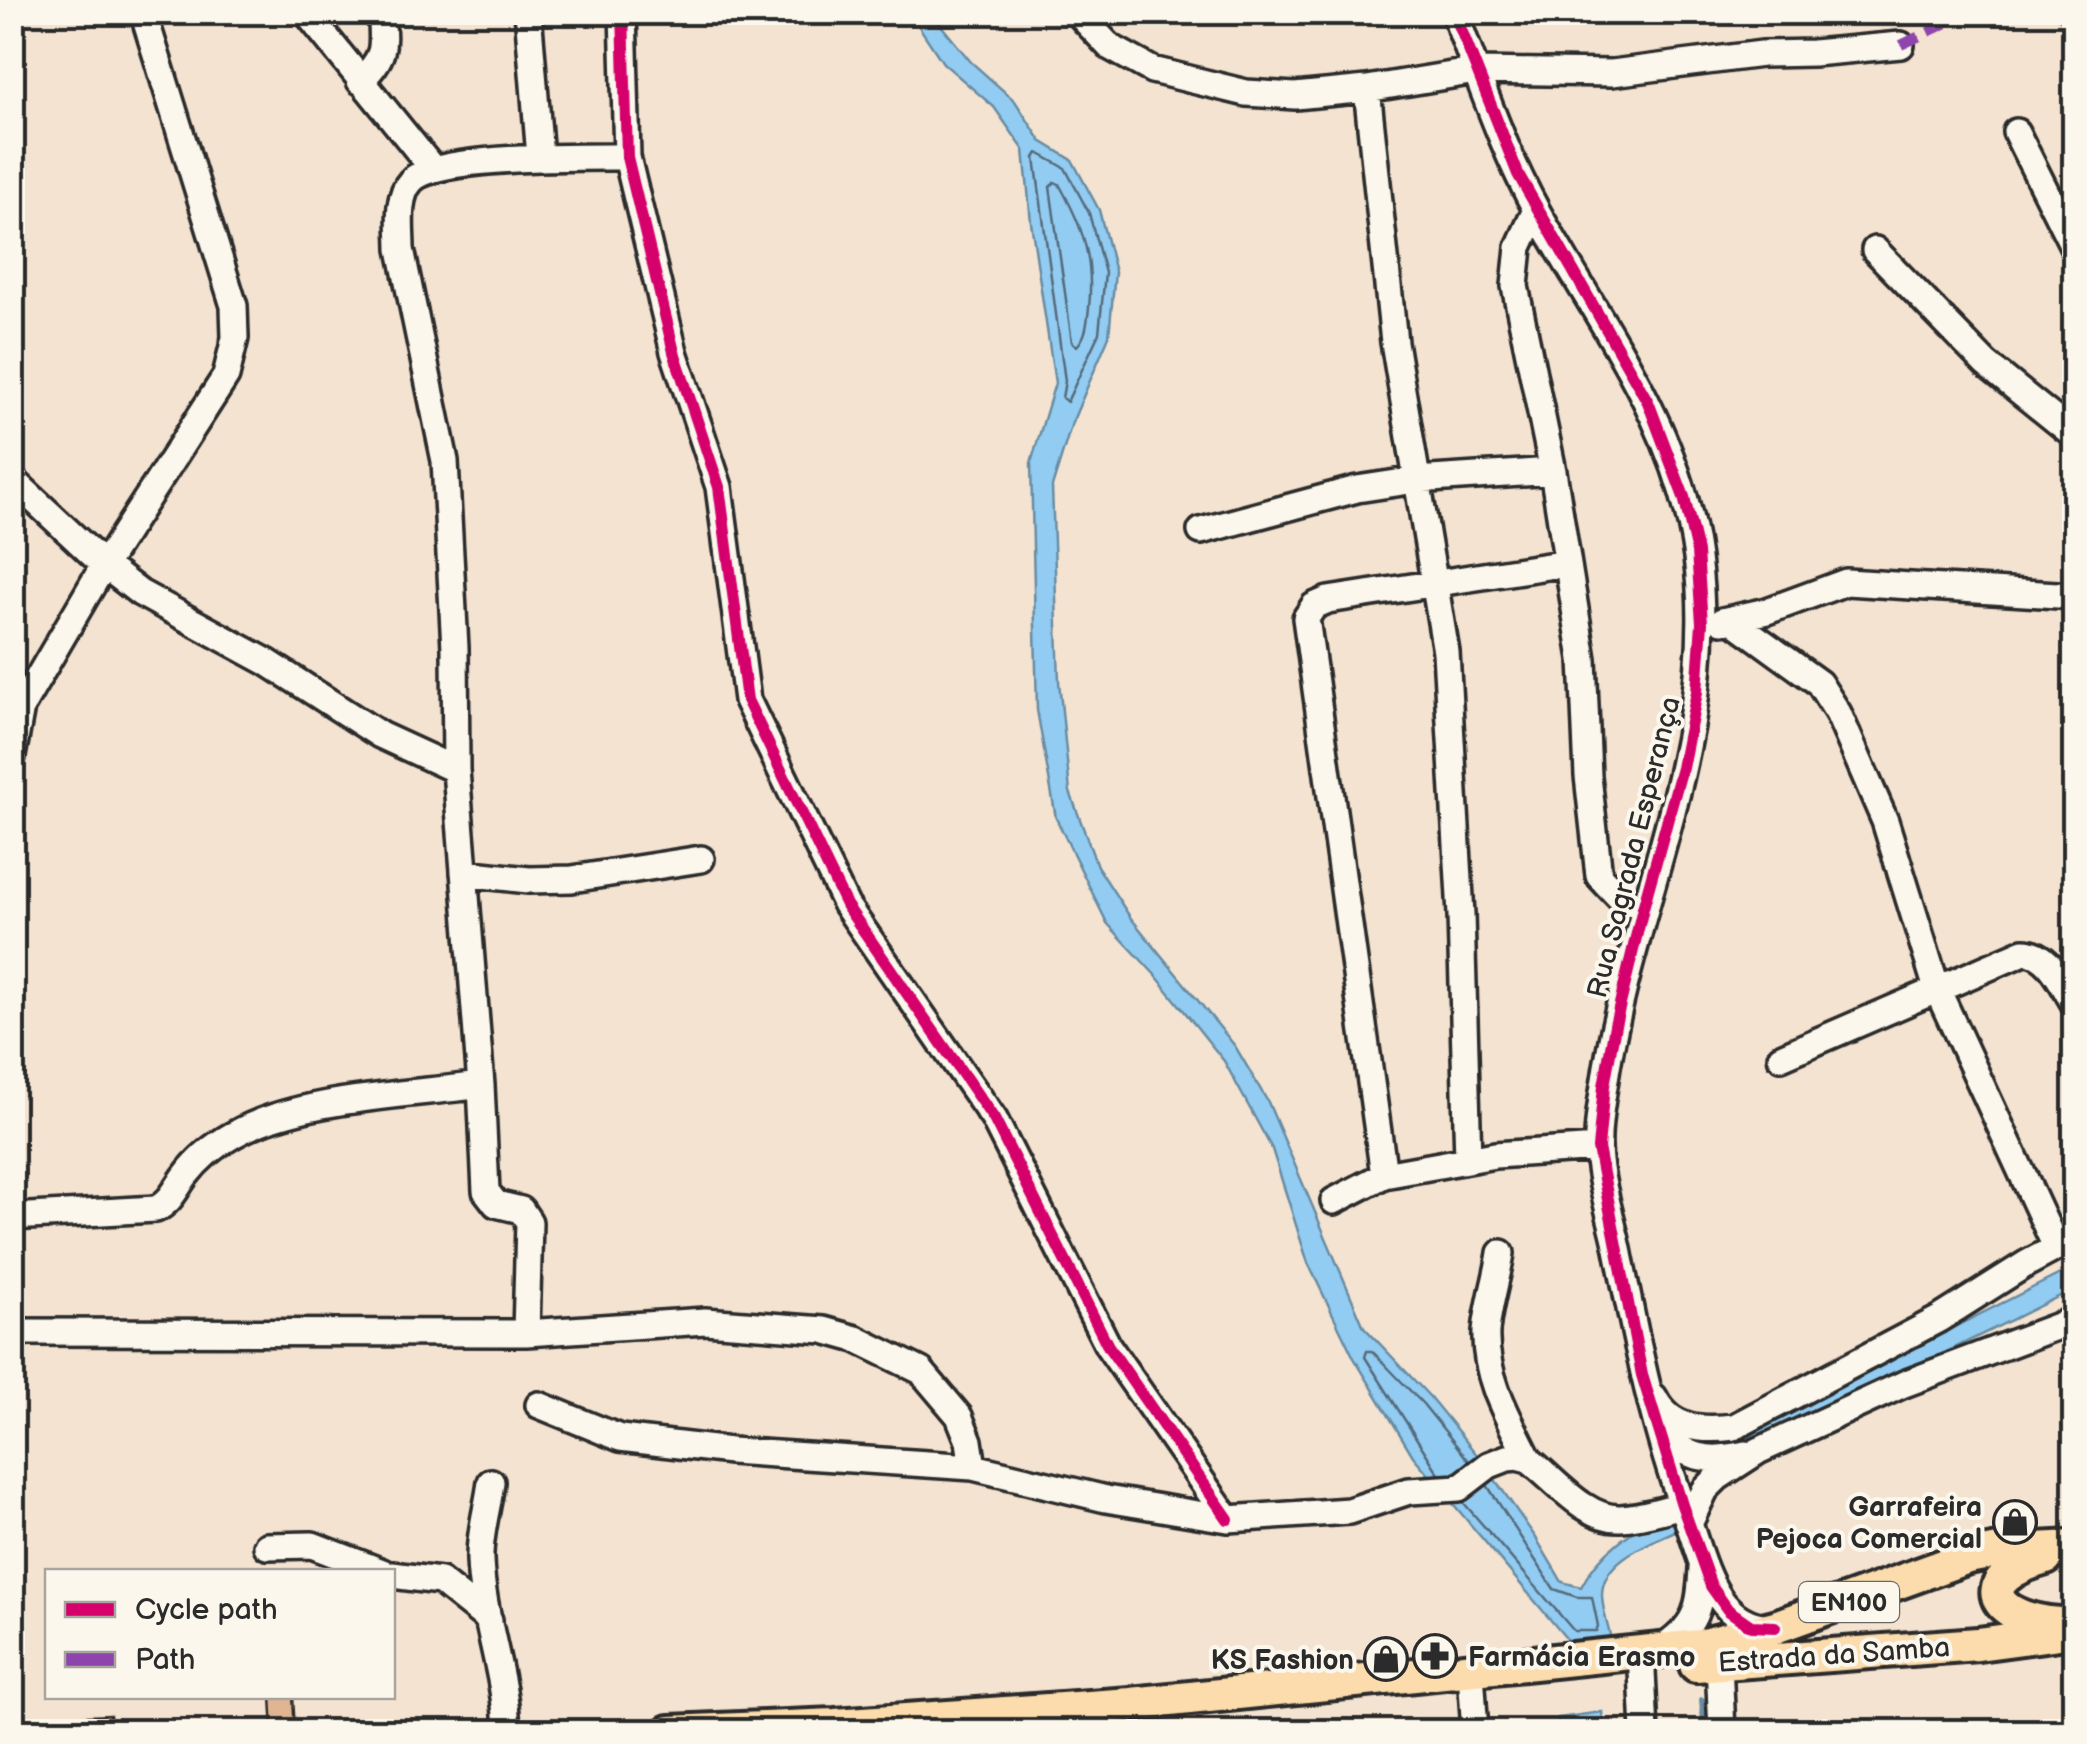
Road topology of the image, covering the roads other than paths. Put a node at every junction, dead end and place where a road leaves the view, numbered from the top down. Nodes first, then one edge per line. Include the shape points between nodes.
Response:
1 (143, 12) edge
2 (306, 12) edge
3 (380, 12) edge
4 (528, 12) edge
5 (622, 12) edge
6 (1077, 12) edge
7 (1454, 12) edge
8 (1900, 45) dead end
9 (1476, 71) junction
10 (360, 82) junction
11 (1367, 89) junction
12 (2016, 132) dead end
13 (540, 157) junction
14 (627, 157) junction
15 (433, 169) junction
16 (1536, 210) junction
17 (2074, 248) edge
18 (1876, 250) dead end
19 (2074, 435) edge
20 (1553, 470) junction
21 (12, 479) edge
22 (1416, 480) junction
23 (1201, 531) dead end
24 (1567, 564) junction
25 (104, 565) junction
26 (1433, 584) junction
27 (2074, 596) edge
28 (1732, 620) junction
29 (1702, 623) junction
30 (16, 709) edge
31 (12, 756) edge
32 (456, 770) junction
33 (701, 859) dead end
34 (464, 873) junction
35 (1642, 908) junction
36 (1937, 988) junction
37 (2074, 1003) edge
38 (1781, 1057) dead end
39 (481, 1085) junction
40 (1598, 1148) junction
41 (1468, 1159) junction
42 (1384, 1174) junction
43 (1334, 1201) dead end
44 (12, 1217) edge
45 (2068, 1243) edge
46 (1500, 1254) dead end
47 (2074, 1320) edge
48 (526, 1332) junction
49 (13, 1335) edge
50 (1642, 1374) junction
51 (538, 1405) dead end
52 (1658, 1421) junction
53 (1758, 1451) junction
54 (1530, 1460) junction
55 (973, 1466) junction
56 (492, 1482) dead end
57 (1686, 1515) junction
58 (1228, 1519) junction
59 (268, 1546) dead end
60 (2074, 1548) edge
61 (1703, 1562) junction
62 (374, 1569) edge
63 (395, 1575) edge
64 (489, 1620) junction
65 (1775, 1627) junction
66 (2074, 1628) edge
67 (1719, 1662) junction
68 (1636, 1663) junction
69 (1566, 1670) junction
70 (1472, 1688) junction
71 (507, 1732) edge
72 (670, 1732) edge
73 (996, 1732) edge
74 (1476, 1732) edge
75 (1645, 1732) edge
76 (1722, 1732) edge

1 - 25 street via 234,306 235,338 226,376
2 - 10 street
3 - 10 street via 380,61
4 - 13 street
5 - 14 street
6 - 11 street via 1110,47 1152,70 1246,94
7 - 9 street, Rua Sagrada Esperança
8 - 9 street via 1612,73
9 - 11 street
9 - 16 street, Rua Sagrada Esperança
10 - 15 street
11 - 22 street
12 - 17 street
13 - 14 street
13 - 15 street
14 - 58 street via 674,352 719,487 742,674 758,726 846,905 994,1119 1108,1346
15 - 32 street via 412,178 404,192 401,250 445,461
16 - 20 street via 1519,247 1515,286
16 - 29 street, Rua Sagrada Esperança via 1617,344 1667,448 1696,552
18 - 19 street via 1986,364
20 - 22 street
20 - 24 street
21 - 25 street
22 - 23 street
22 - 26 street
24 - 26 street
24 - 35 street via 1583,659 1599,876 1618,897
25 - 30 street
25 - 32 street via 380,734
26 - 41 street via 1446,652
26 - 42 street via 1328,600 1306,618
27 - 28 street via 1864,580
28 - 29 street
28 - 36 street via 1818,684 1838,713 1885,821
29 - 35 street, Rua Sagrada Esperança via 1682,768
30 - 31 street
32 - 34 street
33 - 34 street via 572,880
34 - 39 street
35 - 40 street, Rua Sagrada Esperança via 1609,1056
36 - 37 street via 2032,952 2046,961
36 - 38 street
36 - 45 street
39 - 44 street via 354,1100 255,1123 208,1152 156,1209
39 - 48 street via 486,1191 530,1222
40 - 41 street
40 - 50 street, Rua Sagrada Esperança
41 - 42 street
42 - 43 street
45 - 50 street via 1939,1320 1734,1426 1705,1430 1671,1418
46 - 54 street via 1487,1354 1494,1385
47 - 53 street via 1904,1384
48 - 49 street
48 - 55 street via 705,1321 824,1330 856,1339 921,1371 959,1416
50 - 52 street
51 - 55 street via 620,1438
52 - 53 street via 1668,1437 1710,1461
52 - 57 street
53 - 57 street via 1718,1477
54 - 57 street via 1588,1509 1606,1516
54 - 58 street via 1517,1456 1458,1488 1408,1490 1349,1511
55 - 58 street via 1106,1500
56 - 64 street via 480,1557
57 - 61 street
59 - 62 street via 312,1545
60 - 65 main road, Estrada da Samba / EN100 via 1968,1557
60 - 66 main road via 2009,1572 1996,1594 2012,1615
61 - 65 street via 1728,1610 1751,1626
61 - 68 street via 1695,1619 1678,1638
63 - 64 street via 440,1581
64 - 71 street
65 - 68 main road, Estrada da Samba / EN100
66 - 67 main road, Estrada da Samba / EN100 via 1978,1644
67 - 68 main road, Estrada da Samba / EN100
67 - 76 street
68 - 69 main road, Estrada da Samba / EN100
68 - 75 street
69 - 70 main road, Estrada da Samba / EN100
69 - 72 main road, Estrada da Samba / EN100
70 - 73 main road, Estrada da Samba / EN100
70 - 74 street

